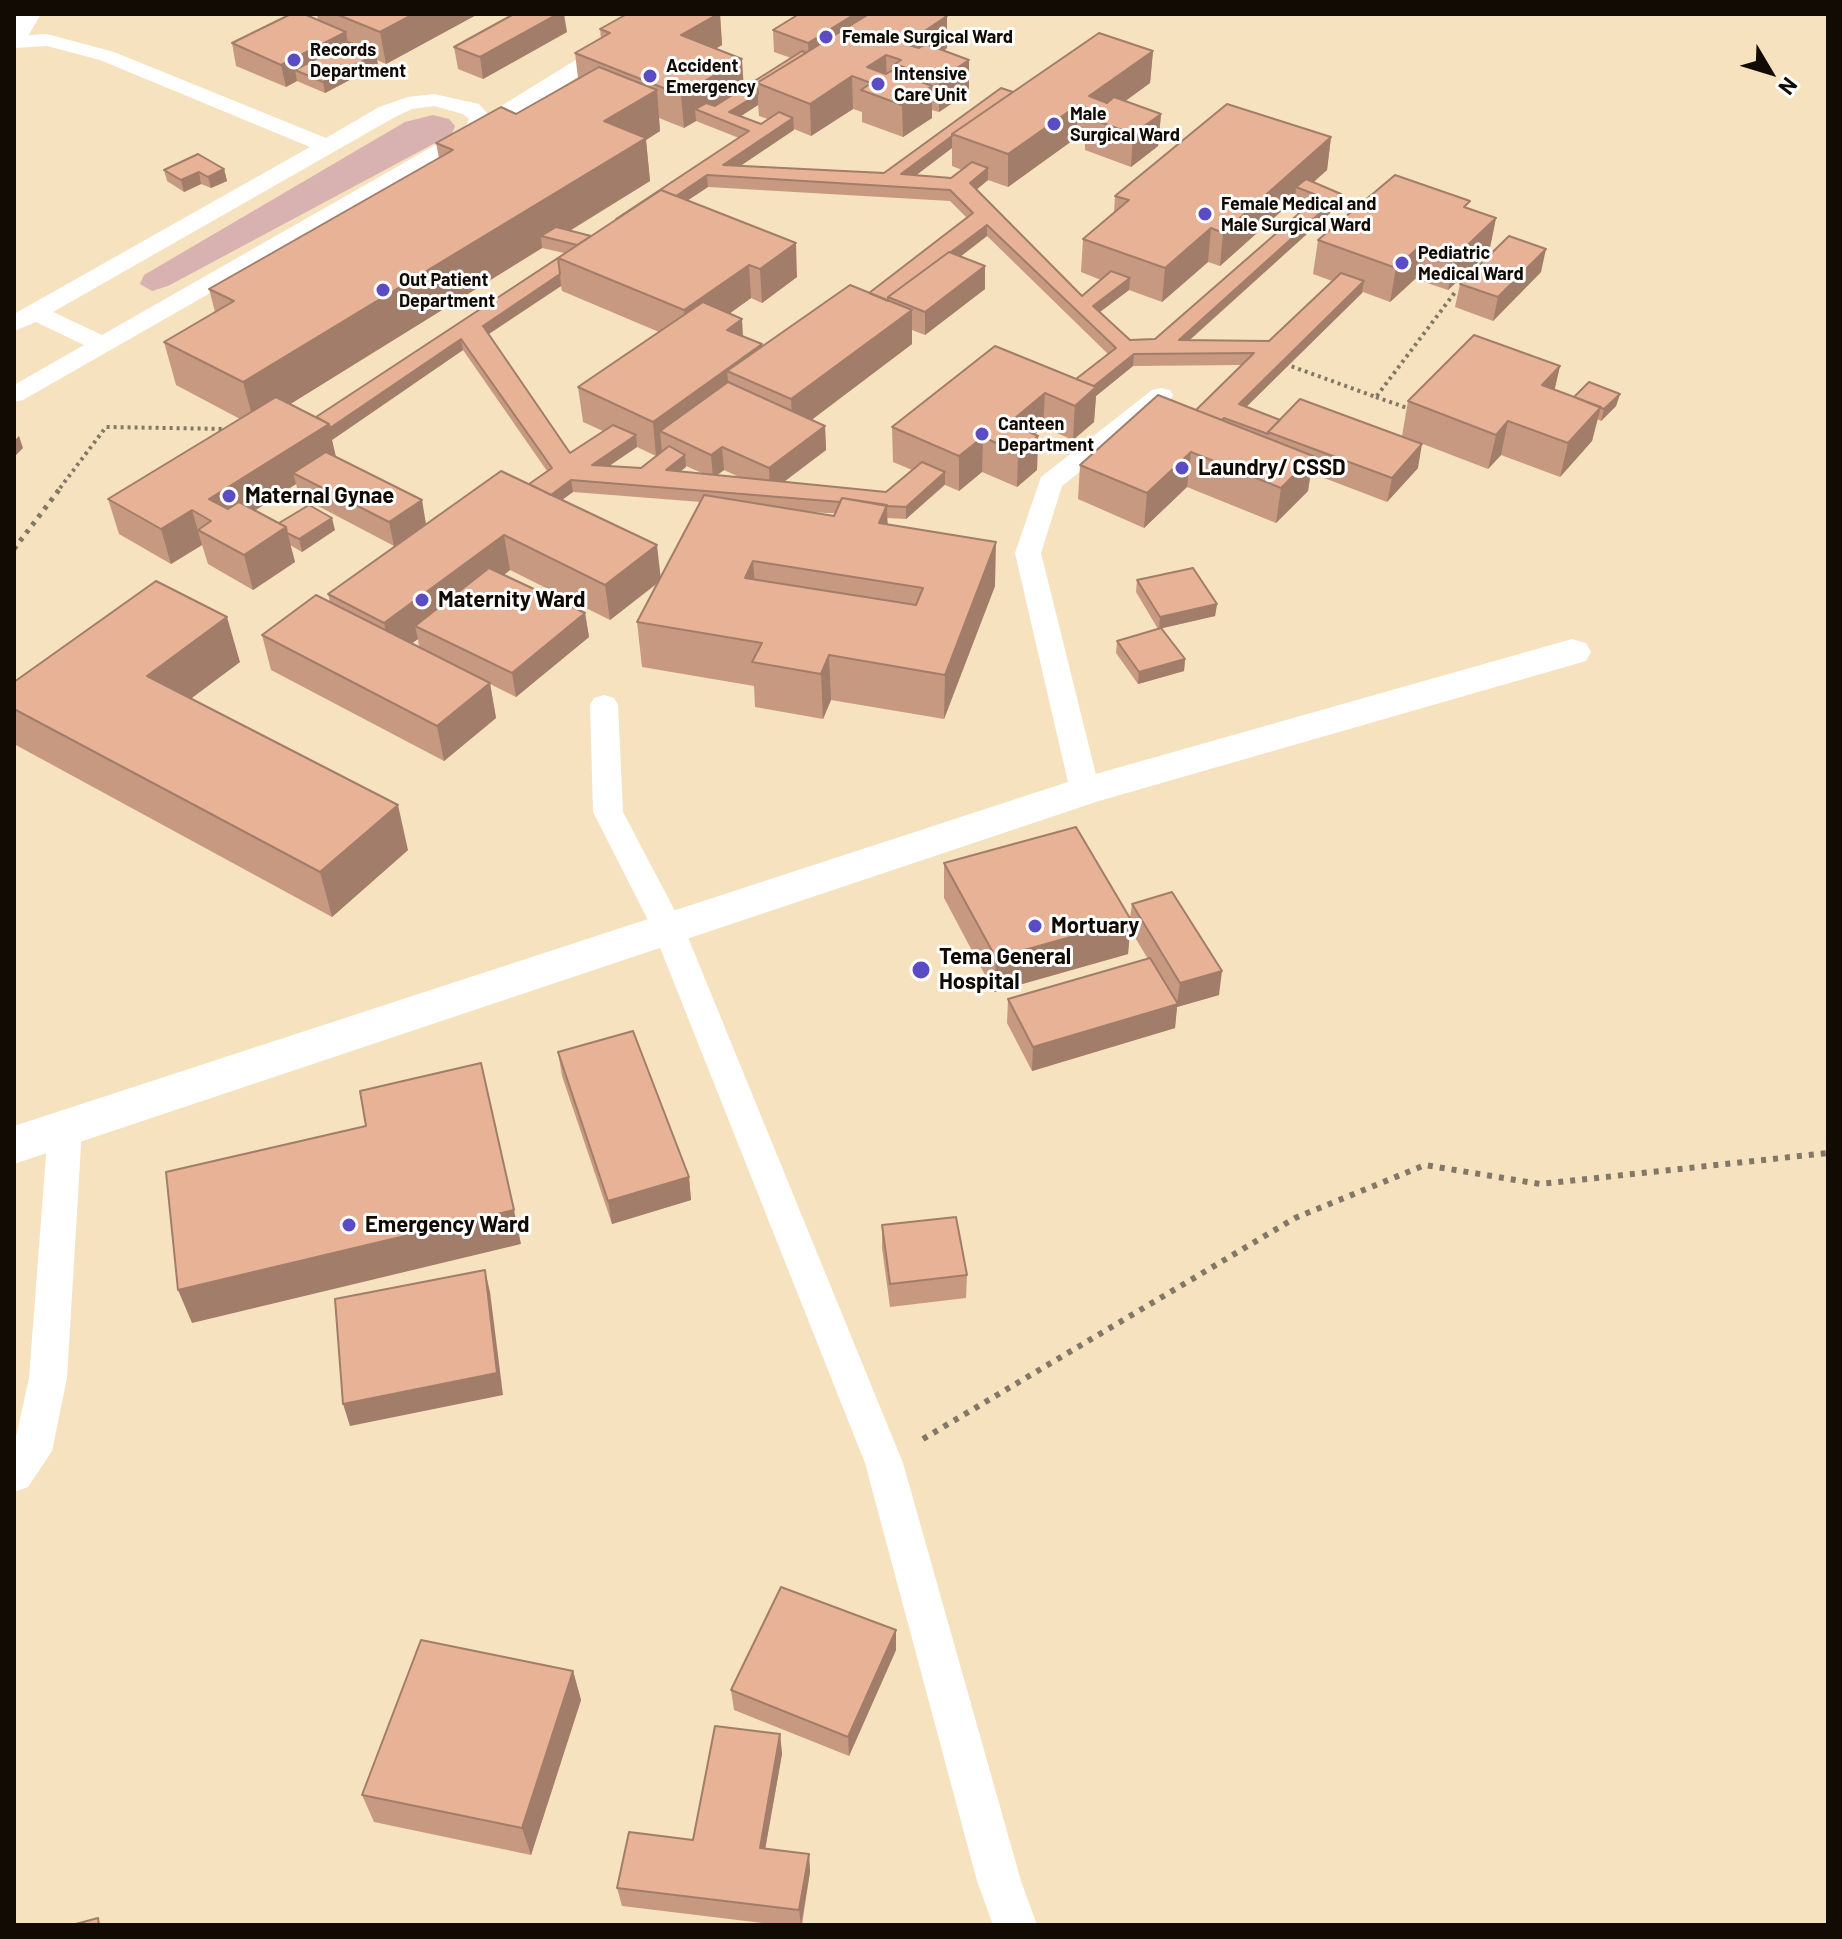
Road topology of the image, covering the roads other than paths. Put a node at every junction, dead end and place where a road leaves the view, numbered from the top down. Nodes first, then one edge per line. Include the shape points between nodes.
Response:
1 (27, 14) edge
2 (680, 14) edge
3 (14, 40) edge
4 (486, 136) junction
5 (327, 146) junction
6 (366, 194) junction
7 (393, 201) edge
8 (25, 318) edge
9 (100, 343) junction
10 (14, 395) edge
11 (1161, 395) edge
12 (1572, 652) dead end
13 (604, 705) dead end
14 (1085, 791) junction
15 (669, 930) junction
16 (65, 1129) junction
17 (14, 1145) edge
18 (14, 1475) edge
19 (1015, 1925) edge

1 - 3 street
2 - 4 lane via 641,28
3 - 5 lane via 47,40 107,56
4 - 5 lane via 471,109 422,100 387,112
4 - 6 lane
5 - 8 lane
6 - 7 lane
6 - 9 lane
8 - 9 lane
9 - 10 lane
11 - 14 lane via 1050,483 1028,553
12 - 14 street
13 - 15 lane via 608,812
14 - 15 street
15 - 16 street
15 - 19 lane via 884,1463
16 - 17 street
16 - 18 lane via 48,1378 33,1451

